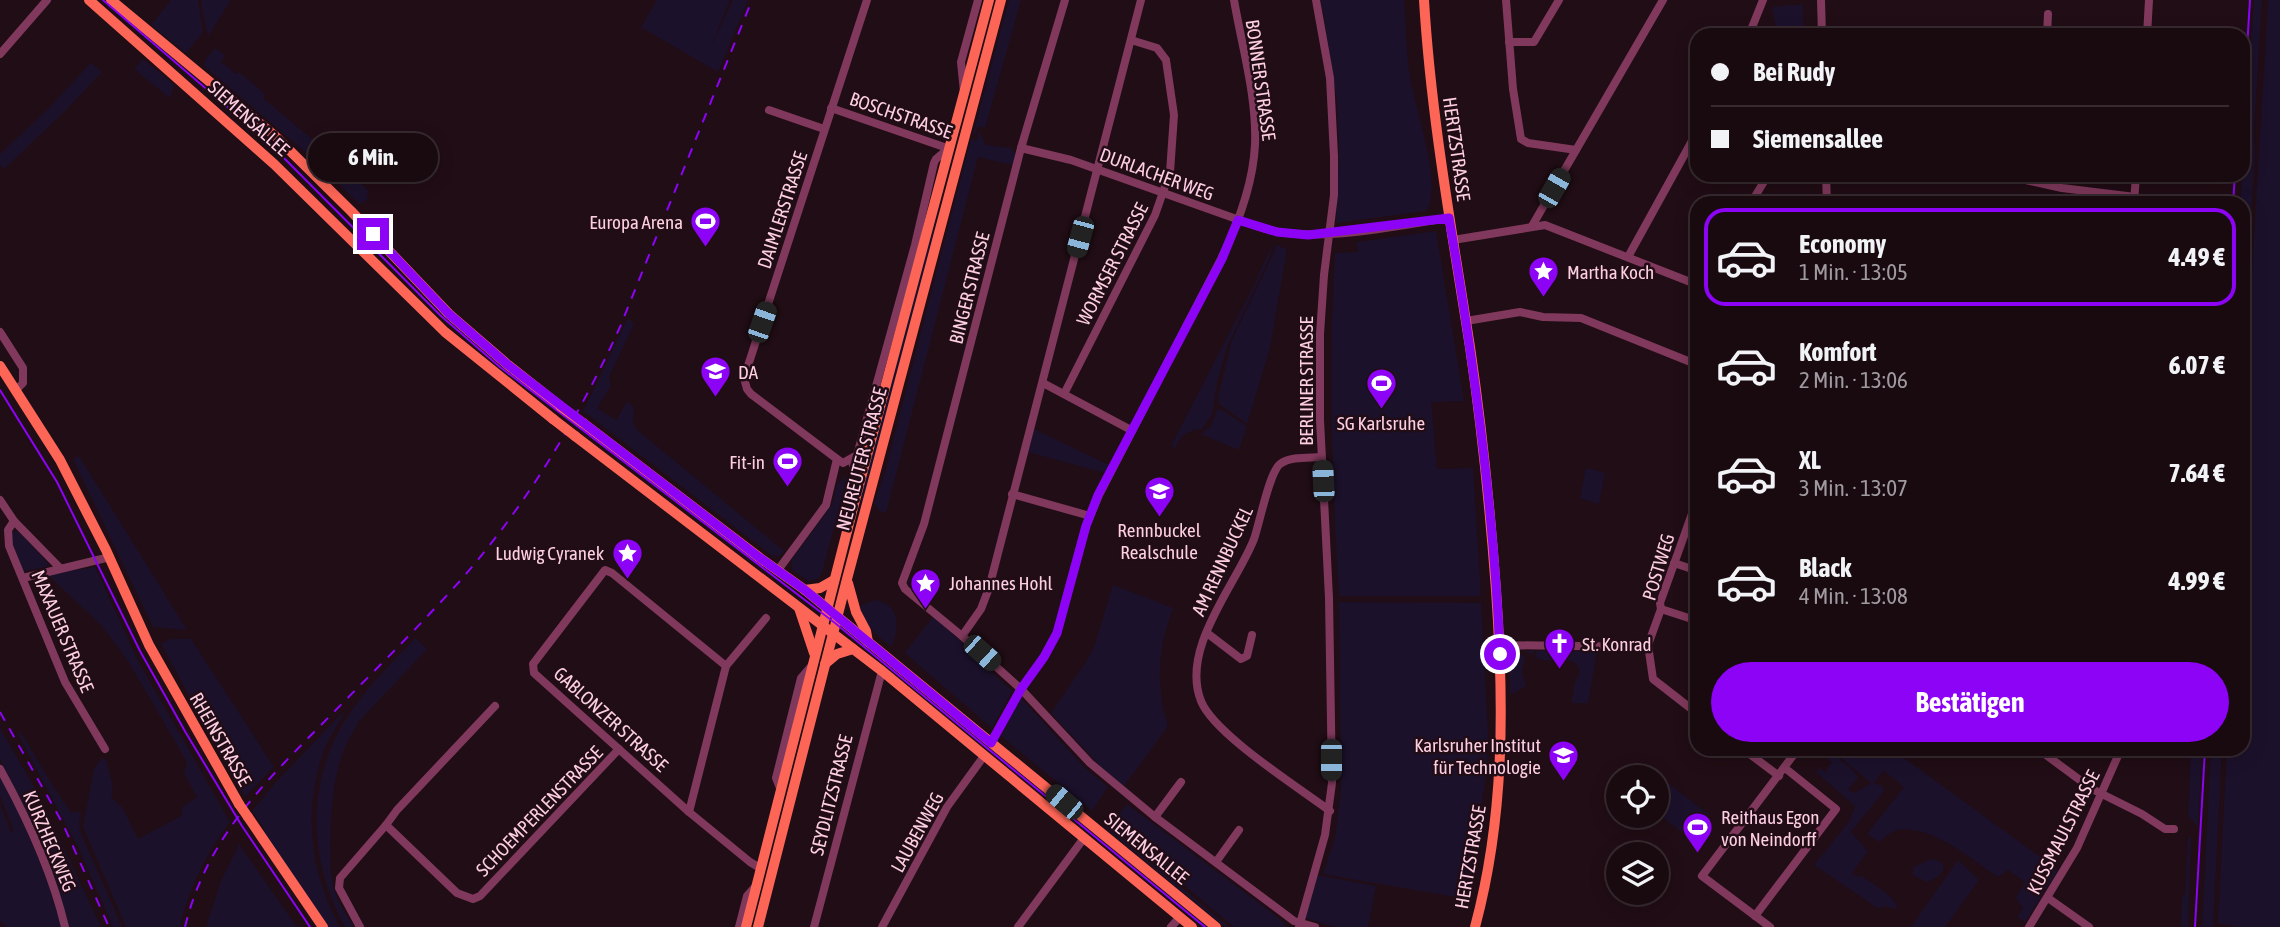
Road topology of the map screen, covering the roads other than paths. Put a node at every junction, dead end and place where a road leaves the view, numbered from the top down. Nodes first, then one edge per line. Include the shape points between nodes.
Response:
1 (47, 0) edge
2 (89, 0) edge
3 (111, 0) edge
4 (867, 0) edge
5 (978, 0) edge
6 (989, 0) edge
7 (1001, 0) edge
8 (1065, 0) edge
9 (1141, 0) edge
10 (1234, 0) edge
11 (1316, 0) edge
12 (1424, 0) edge
13 (1506, 0) edge
14 (1559, 0) edge
15 (1663, 0) edge
16 (1763, 0) edge
17 (1821, 0) edge
18 (2149, 0) edge
19 (2048, 14) dead end
20 (1752, 28) edge
21 (1822, 28) edge
22 (2047, 28) edge
23 (2147, 28) edge
24 (1131, 40) junction
25 (1508, 42) junction
26 (0, 54) edge
27 (193, 67) junction
28 (183, 83) junction
29 (964, 92) junction
30 (831, 108) junction
31 (769, 110) dead end
32 (824, 129) junction
33 (1690, 145) edge
34 (948, 148) junction
35 (1021, 148) junction
36 (1576, 150) junction
37 (960, 152) junction
38 (1097, 170) junction
39 (2051, 182) edge
40 (1164, 193) junction
41 (2116, 196) edge
42 (1449, 218) junction
43 (1238, 220) junction
44 (361, 221) junction
45 (1532, 226) junction
46 (1330, 233) junction
47 (351, 239) junction
48 (1453, 240) junction
49 (1628, 257) junction
50 (1690, 282) edge
51 (1465, 321) junction
52 (0, 332) edge
53 (1690, 362) edge
54 (0, 366) edge
55 (1043, 383) junction
56 (16, 390) junction
57 (1064, 394) junction
58 (1131, 430) junction
59 (1321, 457) junction
60 (837, 459) junction
61 (851, 460) junction
62 (860, 482) junction
63 (1012, 494) junction
64 (1, 501) edge
65 (1090, 516) junction
66 (12, 518) junction
67 (1690, 519) edge
68 (110, 557) junction
69 (1674, 563) junction
70 (60, 568) junction
71 (1690, 569) edge
72 (778, 570) junction
73 (23, 578) junction
74 (847, 579) junction
75 (834, 580) junction
76 (805, 590) junction
77 (799, 608) junction
78 (827, 608) junction
79 (1661, 610) junction
80 (837, 616) junction
81 (766, 618) dead end
82 (1690, 619) edge
83 (822, 626) junction
84 (1207, 633) junction
85 (833, 634) junction
86 (1252, 635) dead end
87 (962, 636) junction
88 (868, 642) junction
89 (1499, 645) junction
90 (1648, 645) junction
91 (853, 649) junction
92 (814, 659) junction
93 (825, 664) junction
94 (726, 666) junction
95 (881, 671) junction
96 (1021, 689) junction
97 (495, 706) dead end
98 (1690, 708) edge
99 (991, 743) junction
100 (105, 750) dead end
101 (619, 750) junction
102 (984, 756) junction
103 (1752, 756) edge
104 (1793, 756) edge
105 (2048, 756) edge
106 (2118, 756) edge
107 (1784, 768) junction
108 (0, 769) edge
109 (1779, 776) junction
110 (1181, 782) dead end
111 (2103, 794) junction
112 (689, 811) junction
113 (1330, 811) junction
114 (1156, 817) junction
115 (386, 825) junction
116 (2174, 828) dead end
117 (1239, 830) dead end
118 (1084, 838) junction
119 (1216, 862) junction
120 (760, 868) junction
121 (772, 871) junction
122 (755, 887) junction
123 (2048, 898) junction
124 (1755, 916) junction
125 (1180, 917) junction
126 (1300, 925) edge
127 (65, 927) edge
128 (323, 927) edge
129 (360, 927) edge
130 (739, 927) edge
131 (746, 927) edge
132 (758, 927) edge
133 (814, 927) edge
134 (883, 927) edge
135 (1018, 927) edge
136 (1171, 927) edge
137 (1192, 927) edge
138 (1216, 927) edge
139 (1315, 927) edge
140 (1475, 927) edge
141 (1770, 927) edge
142 (2029, 927) edge
143 (2089, 927) edge

1 - 26 street
2 - 28 main road, SIEMENSALLEE
3 - 27 main road, SIEMENSALLEE
4 - 30 street, DAIMLERSTRASSE
5 - 29 street, NEUREUTER STRASSE via 961,62
6 - 29 main road, NEUREUTER STRASSE
7 - 37 main road, NEUREUTER STRASSE
8 - 35 street, BINGER STRASSE
9 - 24 street
10 - 43 street, BONNER STRASSE via 1255,139 1252,173
11 - 46 street, BERLINER STRASSE via 1332,112
12 - 42 main road, HERTZSTRASSE via 1430,88
13 - 25 street
14 - 25 street via 1534,42
15 - 36 street
16 - 20 street
17 - 21 street
18 - 23 street
19 - 22 street
24 - 38 street
24 - 40 street, WORMSER STRASSE via 1157,48 1166,60 1174,135
25 - 36 street via 1521,139
27 - 28 main road, SIEMENSALLEE
27 - 44 main road, SIEMENSALLEE via 275,136
28 - 47 main road, SIEMENSALLEE
29 - 34 main road, NEUREUTER STRASSE
30 - 32 street, DAIMLERSTRASSE
30 - 34 street, BOSCHSTRASSE
31 - 32 street
32 - 60 street, DAIMLERSTRASSE via 744,378 751,394
33 - 49 street
34 - 37 street, BOSCHSTRASSE
34 - 61 street, NEUREUTER STRASSE via 936,159 863,436 857,456
34 - 62 main road, NEUREUTER STRASSE
35 - 38 street, DURLACHER WEG
35 - 87 street, BINGER STRASSE via 924,524 902,583
36 - 45 street
37 - 74 main road, NEUREUTER STRASSE
38 - 40 street, DURLACHER WEG
38 - 55 street
39 - 41 street
40 - 43 street, DURLACHER WEG
40 - 57 street, WORMSER STRASSE
42 - 46 street, DURLACHER WEG
42 - 48 main road, HERTZSTRASSE
43 - 46 street, DURLACHER WEG via 1285,234
43 - 58 street, BONNER STRASSE
44 - 47 main road
44 - 72 main road, SIEMENSALLEE, bridge via 449,314 508,365
45 - 48 street
45 - 49 street via 1549,225
46 - 59 street, BERLINER STRASSE via 1321,322
47 - 77 main road, SIEMENSALLEE, bridge via 445,332
48 - 51 main road, HERTZSTRASSE
49 - 50 street
51 - 53 street via 1520,312 1581,317
51 - 89 main road, HERTZSTRASSE via 1488,490
52 - 56 street via 24,373
54 - 56 main road, RHEINSTRASSE
55 - 57 street
55 - 63 street
56 - 68 main road, RHEINSTRASSE via 60,460
57 - 58 street
58 - 65 street, BONNER STRASSE
59 - 84 street, AM RENNBUCKEL via 1288,460 1275,470 1252,544
59 - 113 street, BERLINER STRASSE via 1329,598
60 - 61 street, NEUREUTER STRASSE
60 - 72 street via 826,505
61 - 62 street, NEUREUTER STRASSE
62 - 75 main road, NEUREUTER STRASSE
63 - 65 street
63 - 87 street via 986,596
64 - 66 street
65 - 96 street, BONNER STRASSE via 1057,633
66 - 70 street
66 - 73 street, MAXAUER STRASSE via 7,538
67 - 69 street, POSTWEG
68 - 70 street
68 - 128 main road, RHEINSTRASSE, bridge via 149,645 239,803
69 - 71 street
69 - 79 street, POSTWEG
70 - 73 street
72 - 76 main road, SIEMENSALLEE
73 - 100 street, MAXAUER STRASSE via 65,681
74 - 80 main road, NEUREUTER STRASSE
74 - 88 main road
75 - 76 main road via 820,589
75 - 78 main road, NEUREUTER STRASSE
76 - 78 main road, SIEMENSALLEE
77 - 83 main road, SIEMENSALLEE
77 - 92 main road
78 - 80 main road, SIEMENSALLEE
78 - 83 main road, NEUREUTER STRASSE
79 - 82 street
79 - 90 street, POSTWEG
80 - 85 main road, NEUREUTER STRASSE
80 - 88 main road, SIEMENSALLEE
81 - 94 street, GABLONZER STRASSE
83 - 85 main road, SIEMENSALLEE
83 - 92 main road, NEUREUTER STRASSE
84 - 86 street, AM RENNBUCKEL via 1241,659 1247,656
84 - 113 street, AM RENNBUCKEL via 1196,675 1206,712 1222,730
85 - 91 main road, SIEMENSALLEE
85 - 93 main road, NEUREUTER STRASSE
87 - 96 street
88 - 99 main road, SIEMENSALLEE
89 - 90 street
89 - 140 main road, HERTZSTRASSE via 1500,783
90 - 98 street via 1653,679
91 - 93 main road
91 - 95 main road, SIEMENSALLEE
92 - 120 main road, NEUREUTER STRASSE
93 - 121 main road, NEUREUTER STRASSE
94 - 101 street, GABLONZER STRASSE via 605,570 533,664 534,673
94 - 112 street, GABLONZER STRASSE
95 - 102 main road, SIEMENSALLEE
95 - 133 street, SEYDLITZSTRASSE
96 - 99 street, BONNER STRASSE
96 - 114 street via 1090,763
97 - 115 street
99 - 102 main road
99 - 138 main road, SIEMENSALLEE
101 - 112 street, GABLONZER STRASSE
101 - 115 street, SCHOEMPERLENSTRASSE via 473,899 457,893
102 - 118 main road, SIEMENSALLEE
102 - 134 street, LAUBENWEG via 947,807
103 - 109 street
104 - 107 street
105 - 111 street
106 - 111 street, KUSSMAULSTRASSE
107 - 109 street
107 - 124 street via 1836,810
108 - 127 street, KURZHECKWEG via 34,837
109 - 124 street via 1702,876
110 - 114 street
111 - 116 street via 2165,828
111 - 123 street, KUSSMAULSTRASSE
112 - 120 street, GABLONZER STRASSE
113 - 126 street, BERLINER STRASSE
114 - 119 street
115 - 129 street via 339,881
117 - 119 street
118 - 125 main road, SIEMENSALLEE
118 - 135 street
119 - 126 street
120 - 121 main road, GABLONZER STRASSE
120 - 122 main road, NEUREUTER STRASSE
121 - 132 main road, NEUREUTER STRASSE
122 - 130 street via 747,897
122 - 131 main road, NEUREUTER STRASSE
123 - 142 street, KUSSMAULSTRASSE
123 - 143 street
124 - 141 street
125 - 136 street
125 - 137 main road, SIEMENSALLEE
126 - 139 street

